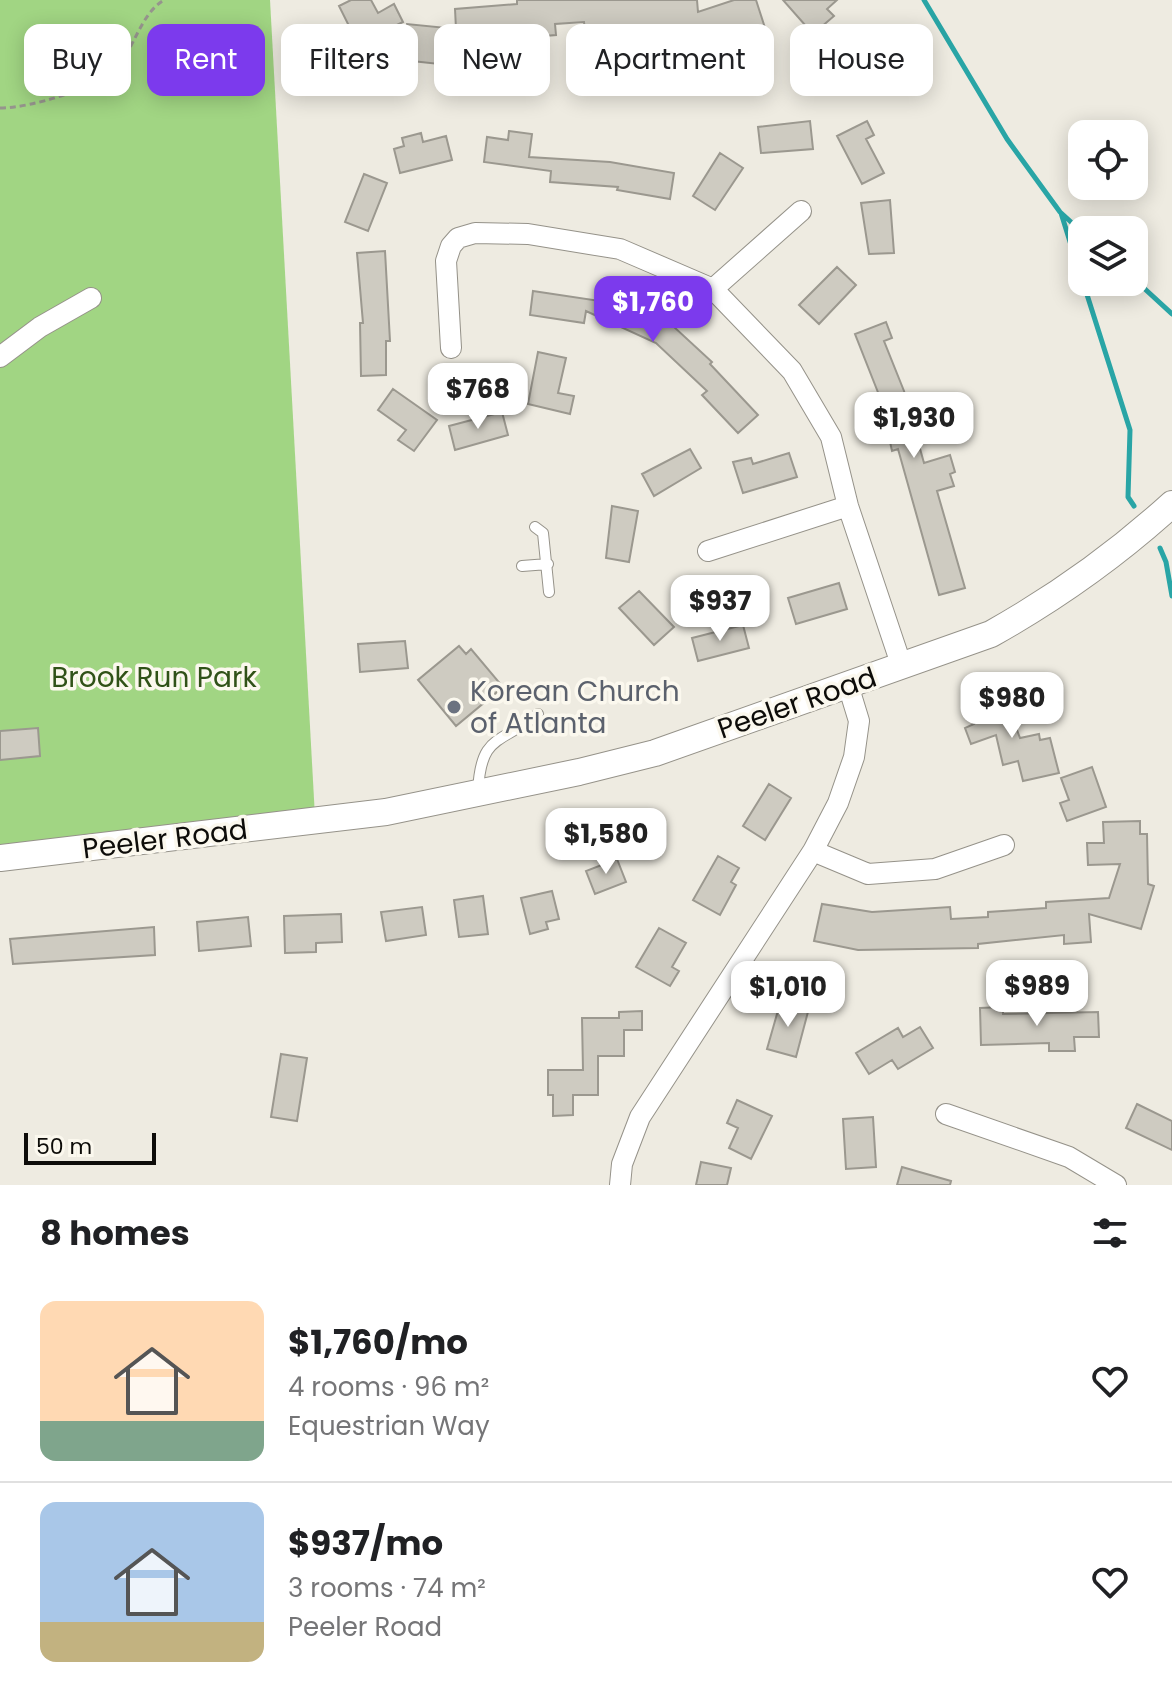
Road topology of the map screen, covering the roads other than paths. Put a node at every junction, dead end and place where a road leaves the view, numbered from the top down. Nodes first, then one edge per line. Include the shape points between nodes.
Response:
1 (801, 211) dead end
2 (713, 289) junction
3 (91, 298) dead end
4 (451, 348) dead end
5 (0, 357) edge
6 (1172, 504) edge
7 (848, 506) junction
8 (535, 527) dead end
9 (708, 551) dead end
10 (548, 564) junction
11 (522, 566) dead end
12 (549, 592) dead end
13 (902, 667) junction
14 (848, 685) junction
15 (538, 714) dead end
16 (478, 793) junction
17 (1004, 845) dead end
18 (813, 851) junction
19 (0, 858) edge
20 (946, 1114) dead end
21 (620, 1185) edge
22 (1116, 1185) edge

1 - 2 street
2 - 4 street via 620,249 528,234 475,233 458,238 446,261
2 - 7 street via 792,371 813,403 831,437
3 - 5 street
6 - 13 street, Peeler Road via 1115,556 1037,609 991,634
7 - 9 street
7 - 13 street
8 - 10 lane via 543,533
10 - 11 lane
10 - 12 lane
13 - 14 street, Peeler Road
14 - 16 street, Peeler Road via 655,753
14 - 18 street via 859,721 854,757
15 - 16 lane via 489,745 480,763
16 - 19 street, Peeler Road via 319,821
17 - 18 street via 935,869 868,874
18 - 21 street via 640,1117 622,1164
20 - 22 street via 1069,1157

